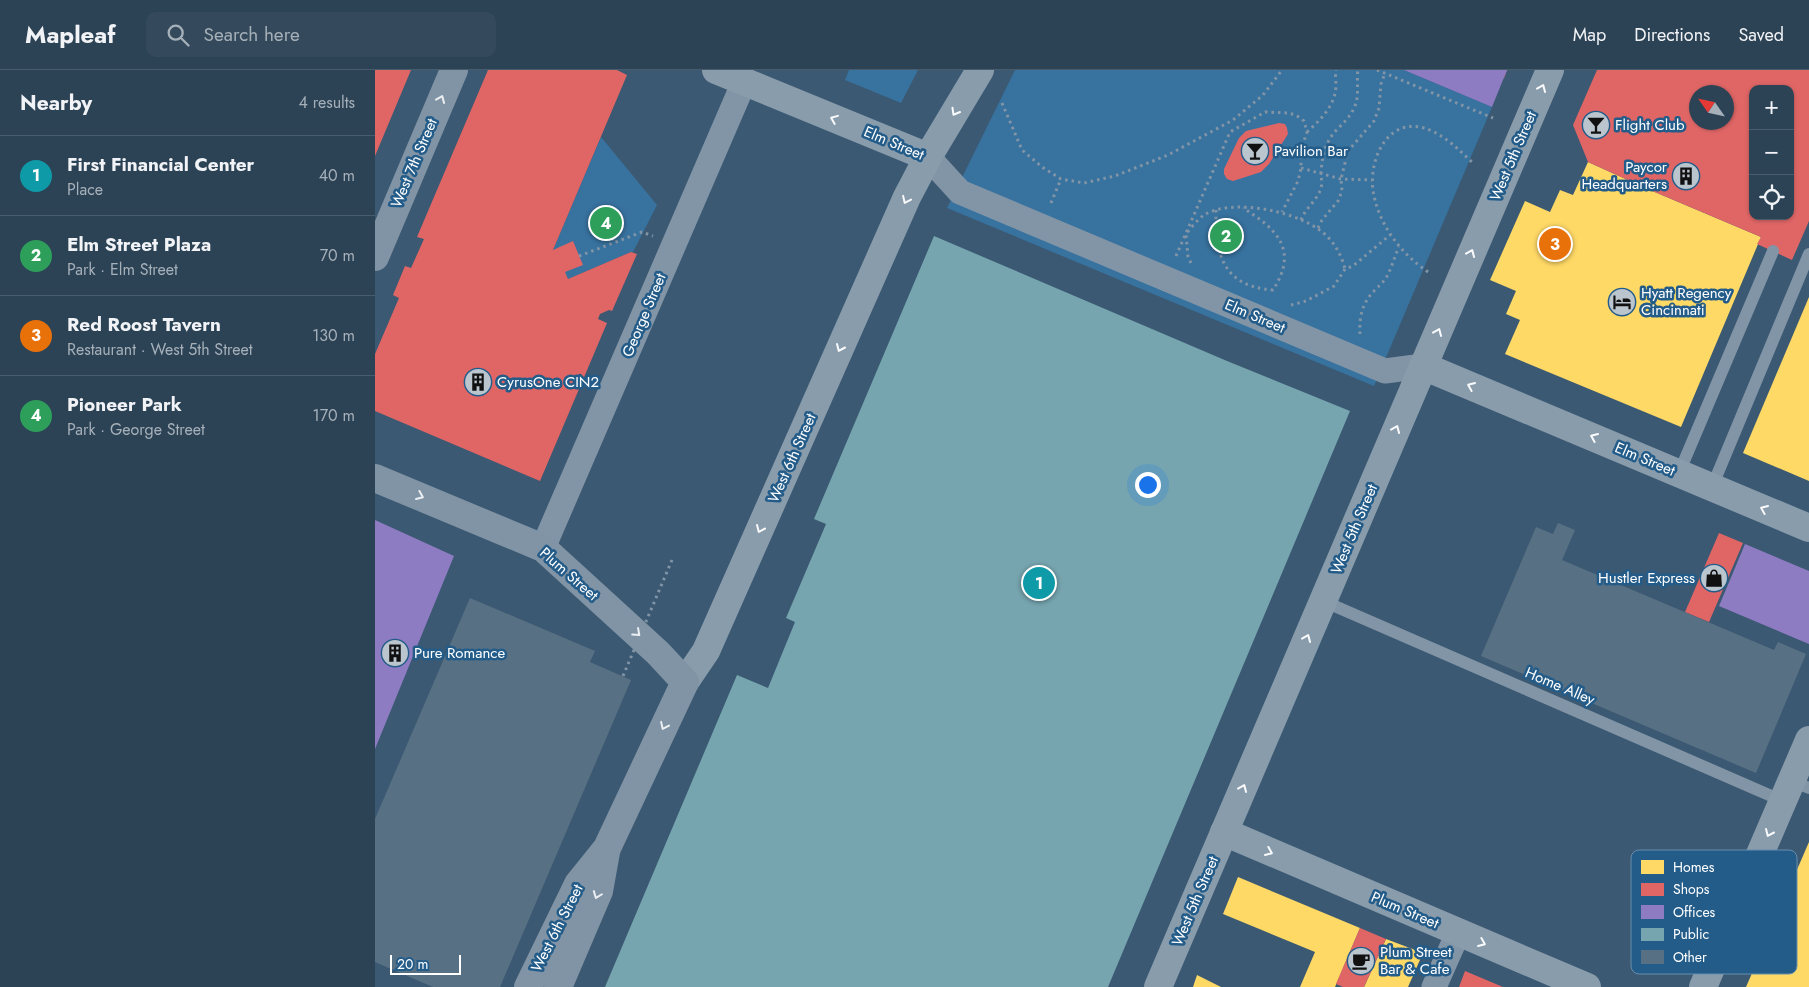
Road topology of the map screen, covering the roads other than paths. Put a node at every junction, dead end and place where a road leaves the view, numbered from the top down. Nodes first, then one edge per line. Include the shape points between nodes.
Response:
1 (454, 70) edge
2 (715, 70) edge
3 (980, 70) edge
4 (1549, 70) edge
5 (744, 82) junction
6 (928, 157) junction
7 (1773, 251) dead end
8 (1809, 254) edge
9 (375, 257) edge
10 (1423, 366) junction
11 (1679, 473) junction
12 (375, 478) edge
13 (1712, 487) junction
14 (1809, 528) edge
15 (543, 548) junction
16 (1323, 601) junction
17 (685, 682) junction
18 (1809, 740) edge
19 (1794, 790) edge
20 (1224, 832) junction
21 (607, 848) junction
22 (1766, 850) edge
23 (1458, 933) junction
24 (1709, 974) edge
25 (528, 987) edge
26 (558, 987) edge
27 (1158, 987) edge
28 (1434, 987) edge
29 (1587, 987) edge
30 (1703, 987) edge

9 -> 1 main road, West 7th Street
2 - 5 street, Elm Street
3 -> 6 street, West 6th Street
10 -> 4 street, West 5th Street
6 -> 5 street, Elm Street
5 - 15 street, George Street
6 - 10 street, Elm Street via 959,192 1385,371
6 -> 17 street, West 6th Street via 907,197 707,652
7 - 11 lane
8 - 13 lane
11 -> 10 street, Elm Street
16 -> 10 street, West 5th Street
11 - 13 street, Elm Street
12 -> 15 main road, Plum Street
14 -> 13 street, Elm Street
15 -> 17 main road, Plum Street via 658,653
16 - 19 lane, Home Alley
20 -> 16 street, West 5th Street
17 -> 21 main road, West 6th Street
18 - 19 street
19 -> 22 street
20 -> 23 street, Plum Street
20 - 27 street, West 5th Street
21 - 25 main road, West 6th Street via 577,884
21 -> 26 main road, West 6th Street via 599,890
23 - 28 street
23 -> 29 street, Plum Street
24 -> 30 street

